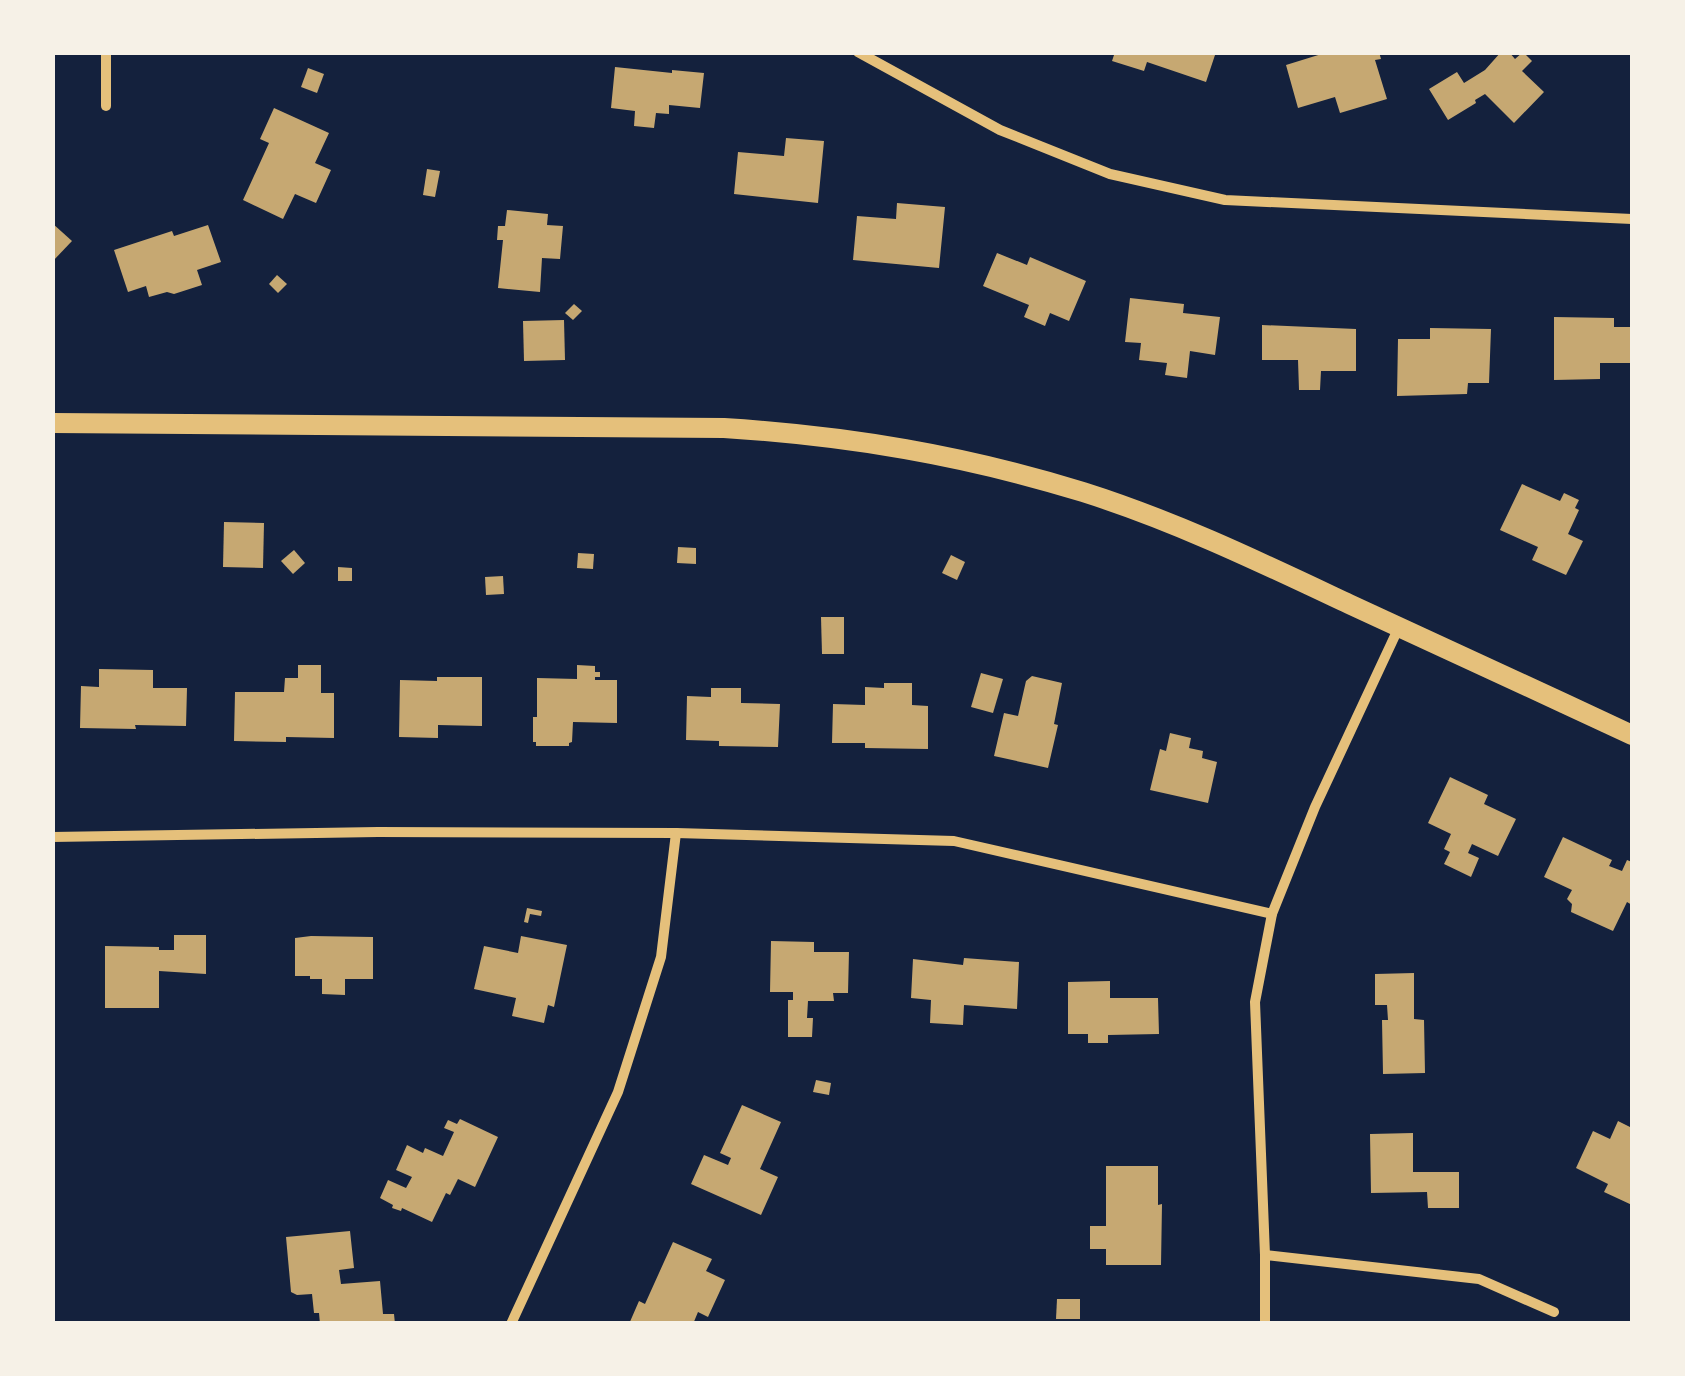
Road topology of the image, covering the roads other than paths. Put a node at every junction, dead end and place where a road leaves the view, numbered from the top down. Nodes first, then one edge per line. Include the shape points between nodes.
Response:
1 (106, 52) edge
2 (858, 52) edge
3 (106, 106) dead end
4 (1632, 219) edge
5 (52, 423) edge
6 (1398, 627) junction
7 (1632, 735) edge
8 (676, 833) junction
9 (52, 837) edge
10 (1272, 914) junction
11 (1265, 1256) junction
12 (1554, 1312) dead end
13 (511, 1324) edge
14 (1265, 1324) edge

1 - 3 street
2 - 4 street via 1000,130 1110,174 1224,200
5 - 6 main road via 724,428 888,445 1028,476 1145,514
6 - 7 main road
6 - 10 street
8 - 9 street
8 - 10 street via 954,842
8 - 13 street via 660,957 618,1092
10 - 11 street via 1255,1002
11 - 12 street via 1479,1279
11 - 14 street

